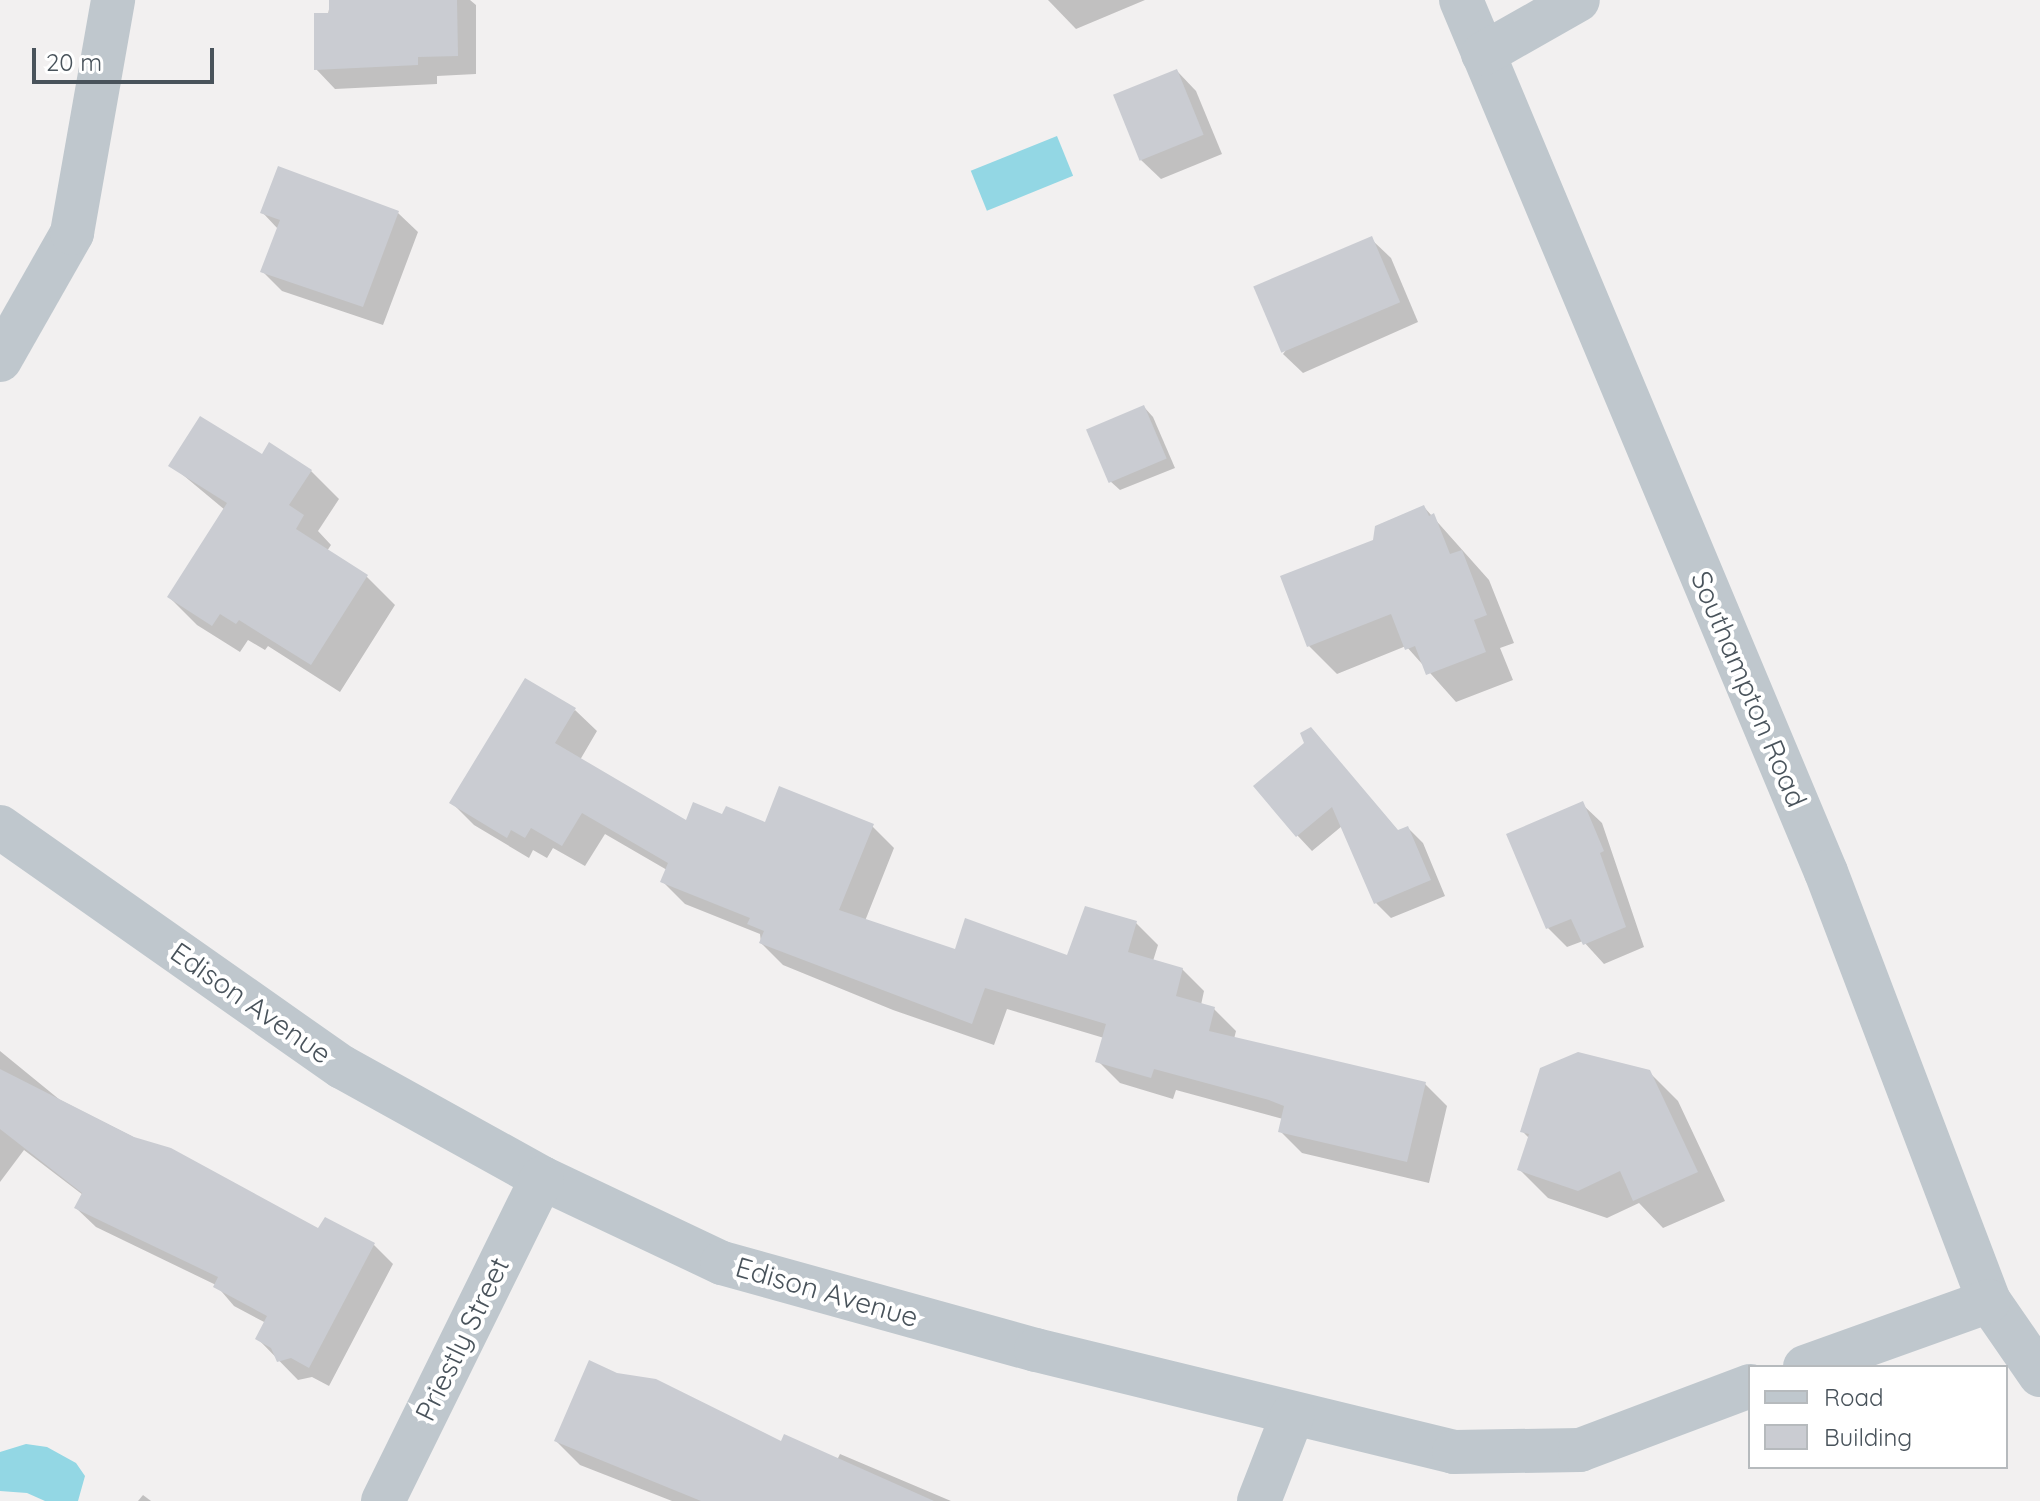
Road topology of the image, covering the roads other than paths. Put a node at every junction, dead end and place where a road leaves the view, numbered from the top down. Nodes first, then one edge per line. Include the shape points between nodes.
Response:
1 (113, 0) edge
2 (1461, 0) edge
3 (1578, 0) edge
4 (1483, 54) junction
5 (0, 360) edge
6 (0, 827) edge
7 (542, 1178) junction
8 (1989, 1301) junction
9 (1811, 1365) edge
10 (2040, 1375) edge
11 (1748, 1387) edge
12 (1293, 1414) junction
13 (383, 1501) edge
14 (1259, 1501) edge

1 - 5 street via 72,233
2 - 4 street, Southampton Road
3 - 4 street
4 - 8 street, Southampton Road via 1826,872
6 - 7 street, Edison Avenue via 342,1067
7 - 12 street, Edison Avenue via 722,1263
7 - 13 street, Priestly Street
8 - 9 street
8 - 10 street, Southampton Road
11 - 12 street, Edison Avenue via 1580,1450 1454,1452
12 - 14 street

